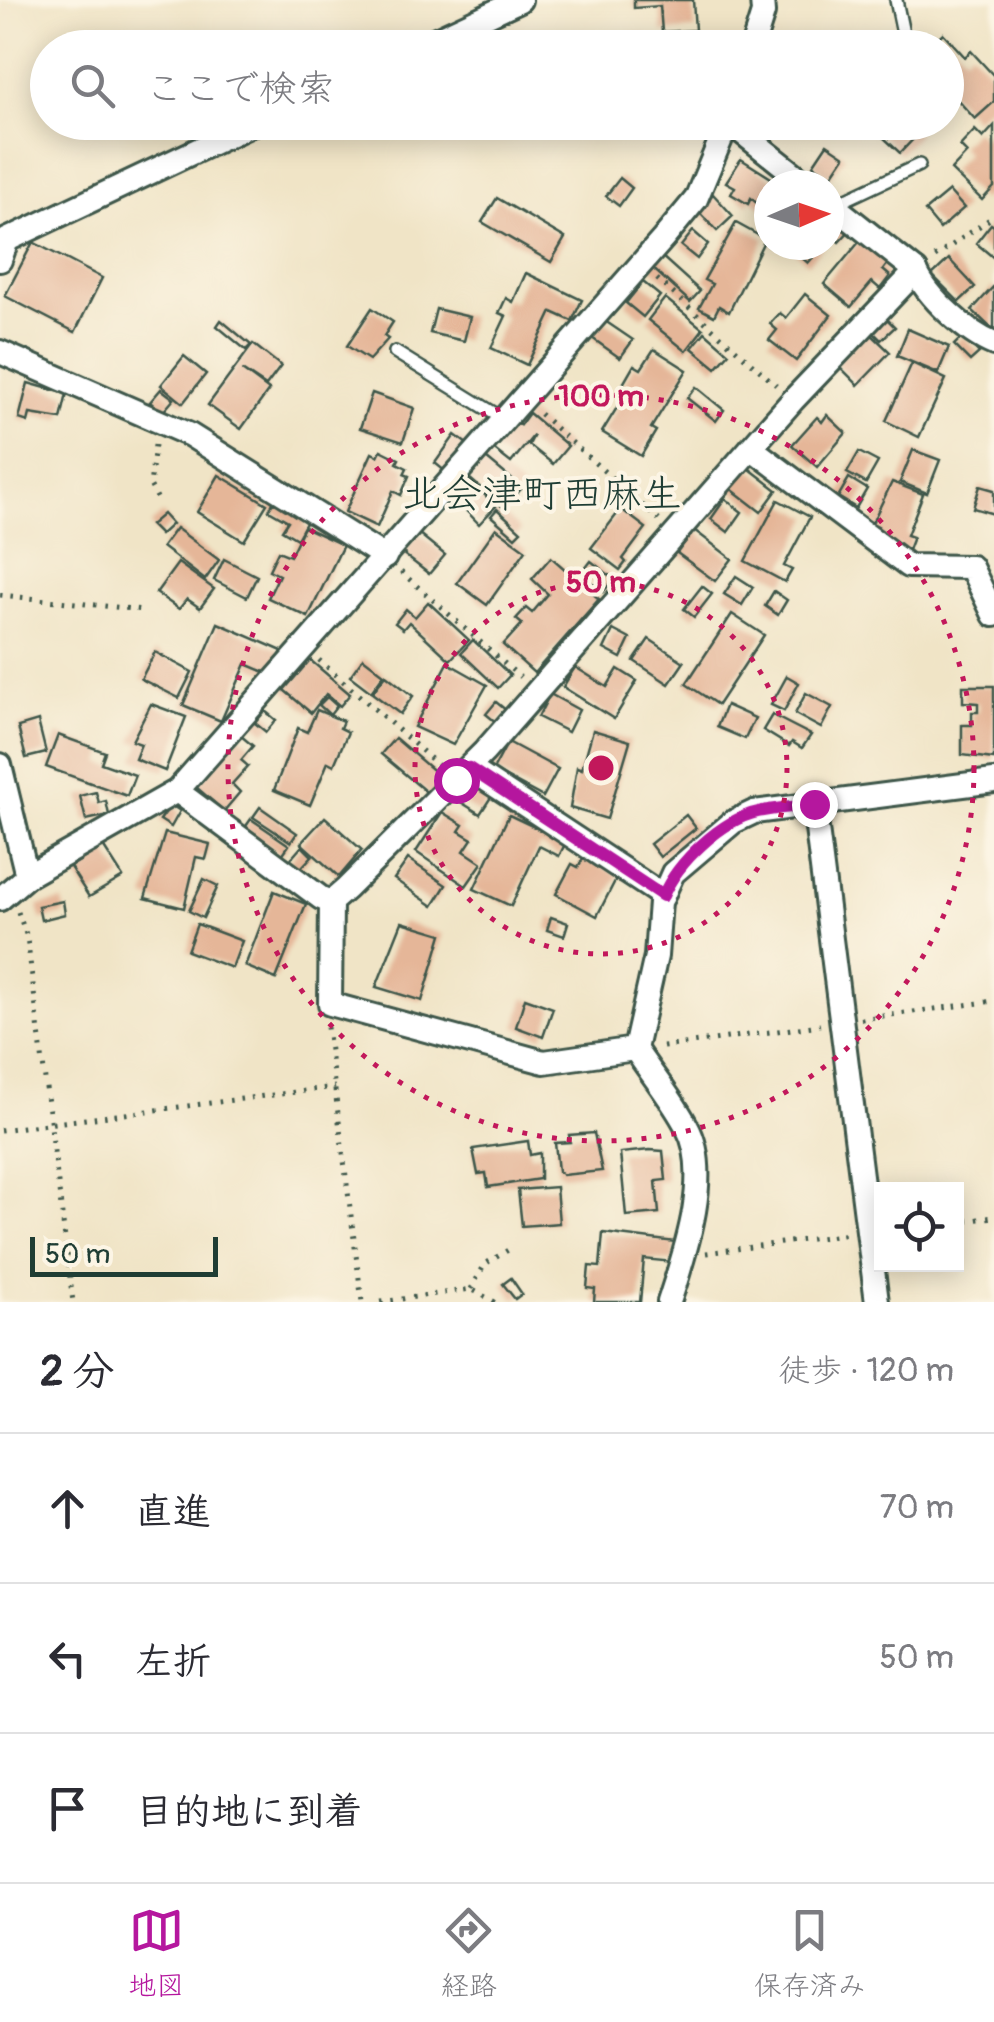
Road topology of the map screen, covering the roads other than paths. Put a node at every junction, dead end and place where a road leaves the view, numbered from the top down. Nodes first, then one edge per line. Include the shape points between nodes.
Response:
1 (520, 0) edge
2 (762, 0) edge
3 (896, 0) edge
4 (456, 30) edge
5 (758, 30) edge
6 (902, 30) edge
7 (219, 140) edge
8 (721, 140) edge
9 (752, 140) edge
10 (920, 165) dead end
11 (789, 170) edge
12 (844, 197) edge
13 (844, 213) edge
14 (0, 260) edge
15 (916, 270) junction
16 (994, 344) edge
17 (0, 352) edge
18 (395, 352) dead end
19 (505, 420) junction
20 (751, 448) junction
21 (384, 558) junction
22 (994, 615) edge
23 (0, 764) edge
24 (462, 774) junction
25 (994, 781) edge
26 (177, 790) junction
27 (814, 804) junction
28 (12, 888) edge
29 (663, 896) junction
30 (331, 902) junction
31 (635, 1049) junction
32 (669, 1302) edge
33 (877, 1302) edge

1 - 4 street
2 - 5 street
3 - 6 lane
7 - 14 street via 7,240
8 - 19 street via 696,200
9 - 11 street
10 - 12 lane
13 - 15 street
15 - 16 street via 922,286 978,338
15 - 20 street
17 - 21 street via 190,435
18 - 19 lane
19 - 21 street
20 - 22 street via 908,566 971,567
20 - 24 street
21 - 26 street
23 - 28 street
24 - 29 street
24 - 30 street
25 - 27 street
26 - 28 street
26 - 30 street
27 - 29 street via 754,812 733,822 673,873
27 - 33 street
29 - 31 street
30 - 31 street via 330,1004 544,1062
31 - 32 street via 694,1146 695,1221

